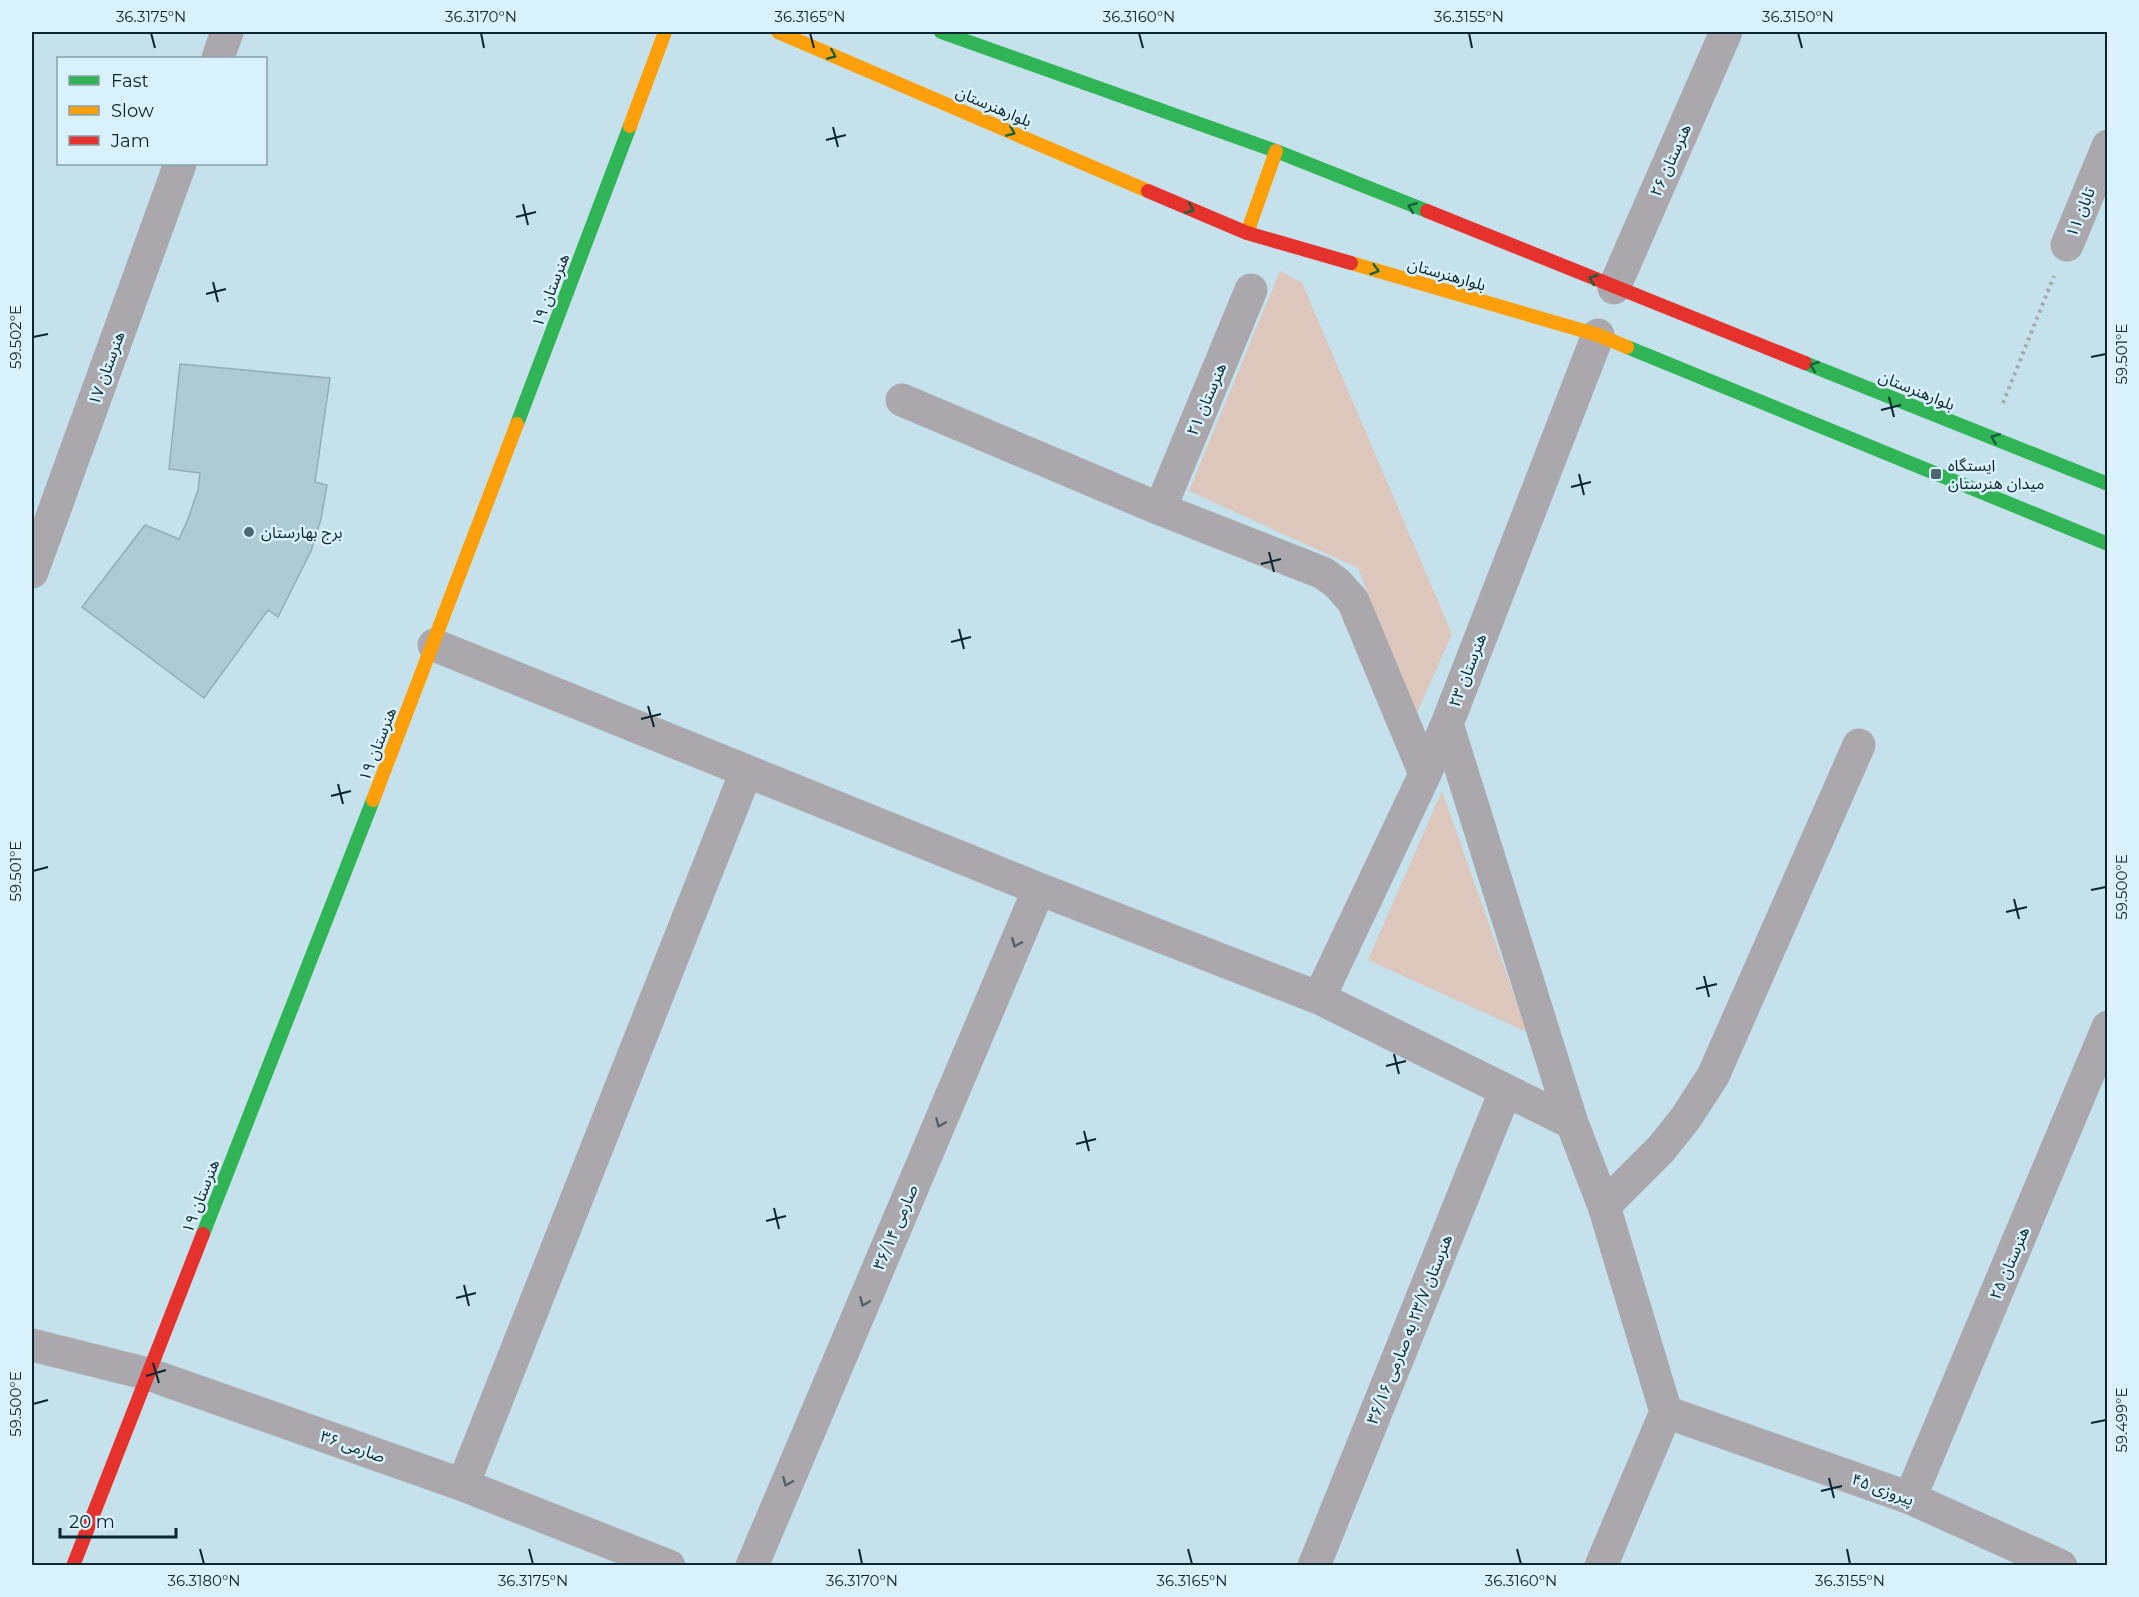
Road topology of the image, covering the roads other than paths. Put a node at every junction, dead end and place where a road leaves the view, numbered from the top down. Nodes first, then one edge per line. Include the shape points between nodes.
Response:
1 (227, 32) edge
2 (665, 32) edge
3 (778, 32) edge
4 (941, 32) edge
5 (1726, 32) edge
6 (218, 57) edge
7 (2108, 146) edge
8 (1276, 151) junction
9 (180, 165) edge
10 (1247, 233) junction
11 (2067, 245) road end
12 (1614, 288) junction
13 (1251, 290) dead end
14 (1598, 335) junction
15 (902, 400) dead end
16 (2108, 484) edge
17 (1161, 509) junction
18 (2108, 544) edge
19 (32, 572) edge
20 (434, 645) junction
21 (1447, 724) junction
22 (1859, 745) dead end
23 (746, 772) junction
24 (1425, 774) junction
25 (1039, 889) junction
26 (1319, 998) junction
27 (2108, 1027) edge
28 (1505, 1092) junction
29 (1572, 1123) junction
30 (1604, 1206) junction
31 (32, 1344) edge
32 (148, 1374) junction
33 (1666, 1412) junction
34 (463, 1485) junction
35 (1910, 1498) junction
36 (73, 1566) edge
37 (669, 1566) edge
38 (752, 1566) edge
39 (1314, 1566) edge
40 (1601, 1566) edge
41 (2061, 1566) edge

1 - 6 street
2 - 20 main road, هنرستان ۱۹
3 -> 10 main road, بلوارهنرستان
4 - 8 main road, بلوارهنرستان
5 - 12 street, هنرستان ۲۶
7 - 11 street, تابان ۱۱
8 - 10 main road
12 -> 8 main road, بلوارهنرستان
9 - 19 street, هنرستان ۱۷
10 -> 14 main road, بلوارهنرستان
16 -> 12 main road, بلوارهنرستان
13 - 17 street, هنرستان ۲۱
14 - 18 main road, بلوارهنرستان
14 - 21 street, هنرستان ۲۳
15 - 17 street
17 - 24 street via 1323,573 1337,583 1353,601
20 - 23 street
20 - 32 main road, هنرستان ۱۹
21 - 24 street, هنرستان ۲۳
21 - 29 street
22 - 30 street via 1713,1076 1661,1149
23 - 25 street
23 - 34 street
24 - 26 street, هنرستان ۲۳
25 - 26 street
25 -> 38 street, صارمی ۳۶/۱۴
26 - 28 street
27 - 35 street, هنرستان ۲۵
28 - 29 street
28 - 39 street, هنرستان ۲۳/۷ به صارمی ۳۶/۱۶
29 - 30 street
30 - 33 street
31 - 32 street, صارمی ۳۶
32 - 34 street, صارمی ۳۶
32 - 36 main road, هنرستان ۱۹
33 - 35 street, پیروزی ۴۵
33 - 40 street
34 - 37 street, صارمی ۳۶
35 - 41 street, پیروزی ۴۵

